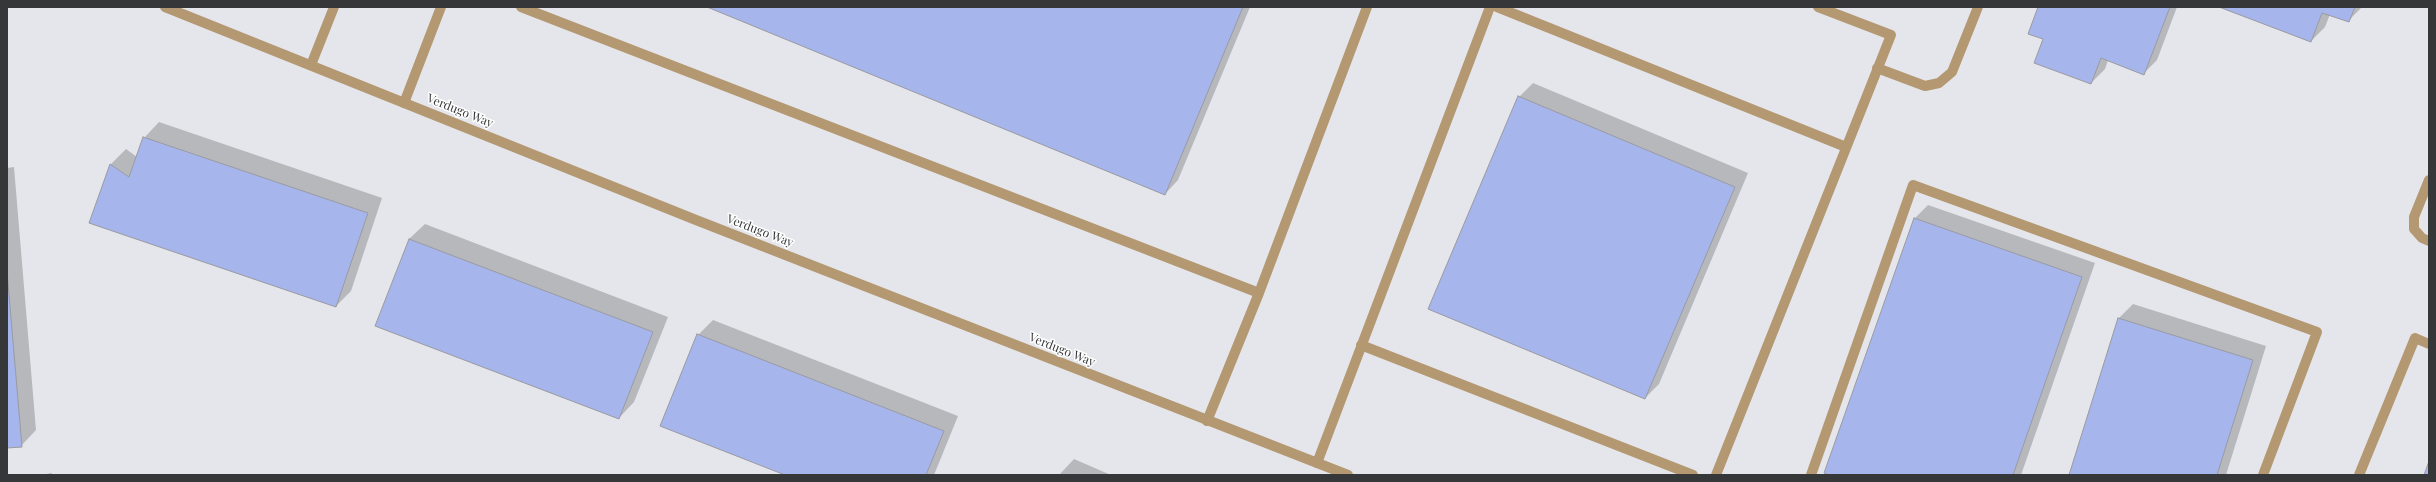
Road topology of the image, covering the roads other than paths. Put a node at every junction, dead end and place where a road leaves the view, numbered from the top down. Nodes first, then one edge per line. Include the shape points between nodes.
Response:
1 (165, 7) edge
2 (334, 7) edge
3 (441, 7) edge
4 (521, 7) edge
5 (1367, 7) edge
6 (1490, 7) edge
7 (1498, 7) edge
8 (1818, 7) edge
9 (1978, 7) edge
10 (311, 66) junction
11 (1877, 68) junction
12 (404, 103) junction
13 (1846, 147) junction
14 (2429, 180) edge
15 (2429, 241) edge
16 (1259, 293) junction
17 (2429, 344) edge
18 (1362, 345) junction
19 (1207, 421) junction
20 (1317, 463) junction
21 (1348, 475) edge
22 (1693, 475) edge
23 (1716, 475) edge
24 (1811, 475) edge
25 (2263, 475) edge
26 (2359, 475) edge

1 - 10 street, Verdugo Way
2 - 10 street
3 - 12 street
4 - 16 street
5 - 16 street
6 - 18 street
7 - 13 street
8 - 11 street via 1890,35
9 - 11 street via 1952,72 1939,83 1925,86
10 - 12 street, Verdugo Way
11 - 13 street
12 - 19 street, Verdugo Way
13 - 23 street
14 - 15 street via 2414,217 2414,229 2422,238
16 - 19 street
17 - 26 street via 2415,338
18 - 20 street
18 - 22 street
19 - 20 street, Verdugo Way
20 - 21 street, Verdugo Way
24 - 25 street via 1913,185 2317,332

